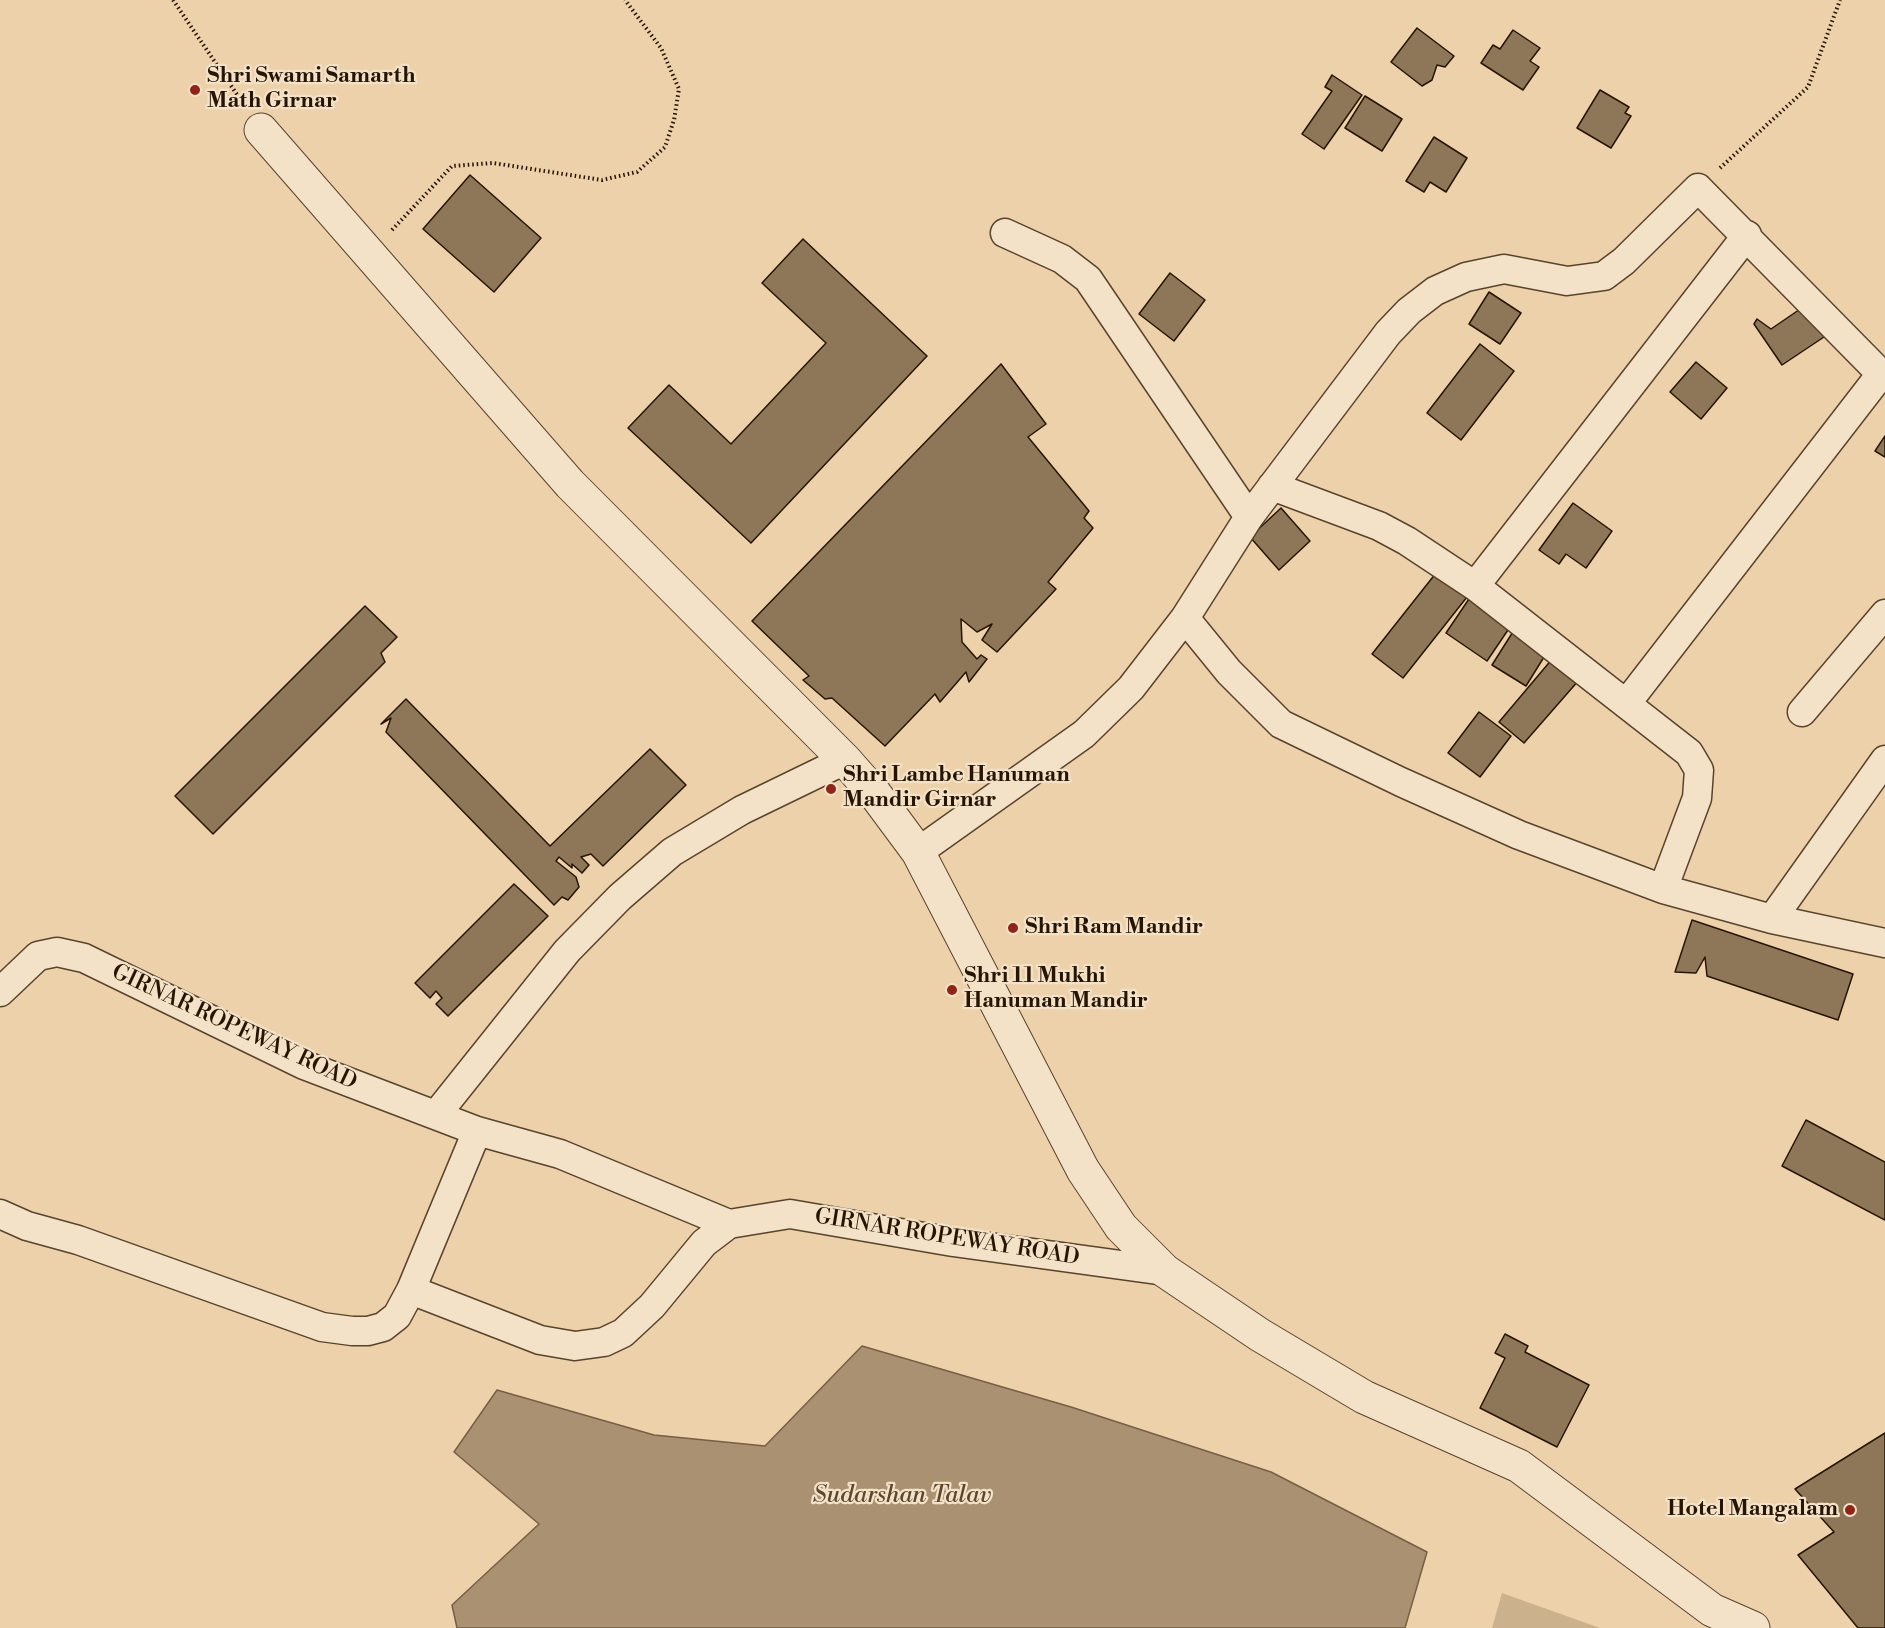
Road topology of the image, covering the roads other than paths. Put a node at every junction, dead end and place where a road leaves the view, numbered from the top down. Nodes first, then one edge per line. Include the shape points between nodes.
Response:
1 (261, 130) road end
2 (1005, 233) dead end
3 (1747, 236) junction
4 (1883, 376) edge
5 (1272, 486) junction
6 (1249, 517) junction
7 (1475, 586) junction
8 (1885, 614) edge
9 (1185, 618) junction
10 (1626, 704) junction
11 (1802, 712) dead end
12 (846, 760) junction
13 (1885, 760) edge
14 (918, 852) junction
15 (1663, 889) junction
16 (1772, 919) junction
17 (1885, 943) edge
18 (0, 992) edge
19 (436, 1115) junction
20 (477, 1131) junction
21 (0, 1214) edge
22 (729, 1224) junction
23 (1165, 1271) junction
24 (411, 1290) junction
25 (1706, 1619) edge
26 (1753, 1628) edge

1 - 12 street via 570,484
2 - 6 street via 1053,254 1088,279
3 - 4 street
3 - 5 street via 1698,188 1605,276 1568,281 1504,269 1466,277 1435,291 1388,333
3 - 7 street
4 - 10 street
5 - 6 street
5 - 7 street via 1379,526
6 - 9 street
7 - 10 street
8 - 11 street
9 - 14 street via 1131,688 1084,734
9 - 15 street via 1229,672 1281,724 1519,835
10 - 15 street via 1689,753 1700,770 1697,798
12 - 14 street
12 - 19 street via 742,810 682,846 620,897 567,951
13 - 16 street
14 - 23 street via 1083,1170 1121,1227
15 - 16 street
16 - 17 street
18 - 19 street, GIRNAR ROPEWAY ROAD via 38,956 57,952 84,958 304,1065
19 - 20 street, GIRNAR ROPEWAY ROAD
20 - 22 street, GIRNAR ROPEWAY ROAD via 560,1154
20 - 24 street
21 - 24 street via 322,1327 352,1331 383,1327 397,1316
22 - 23 street, GIRNAR ROPEWAY ROAD via 790,1214 953,1242
22 - 24 street, GIRNAR ROPEWAY ROAD via 704,1243 652,1306 623,1333 604,1342 574,1346 540,1340
23 - 25 street via 1260,1335 1364,1397 1519,1466
25 - 26 street

